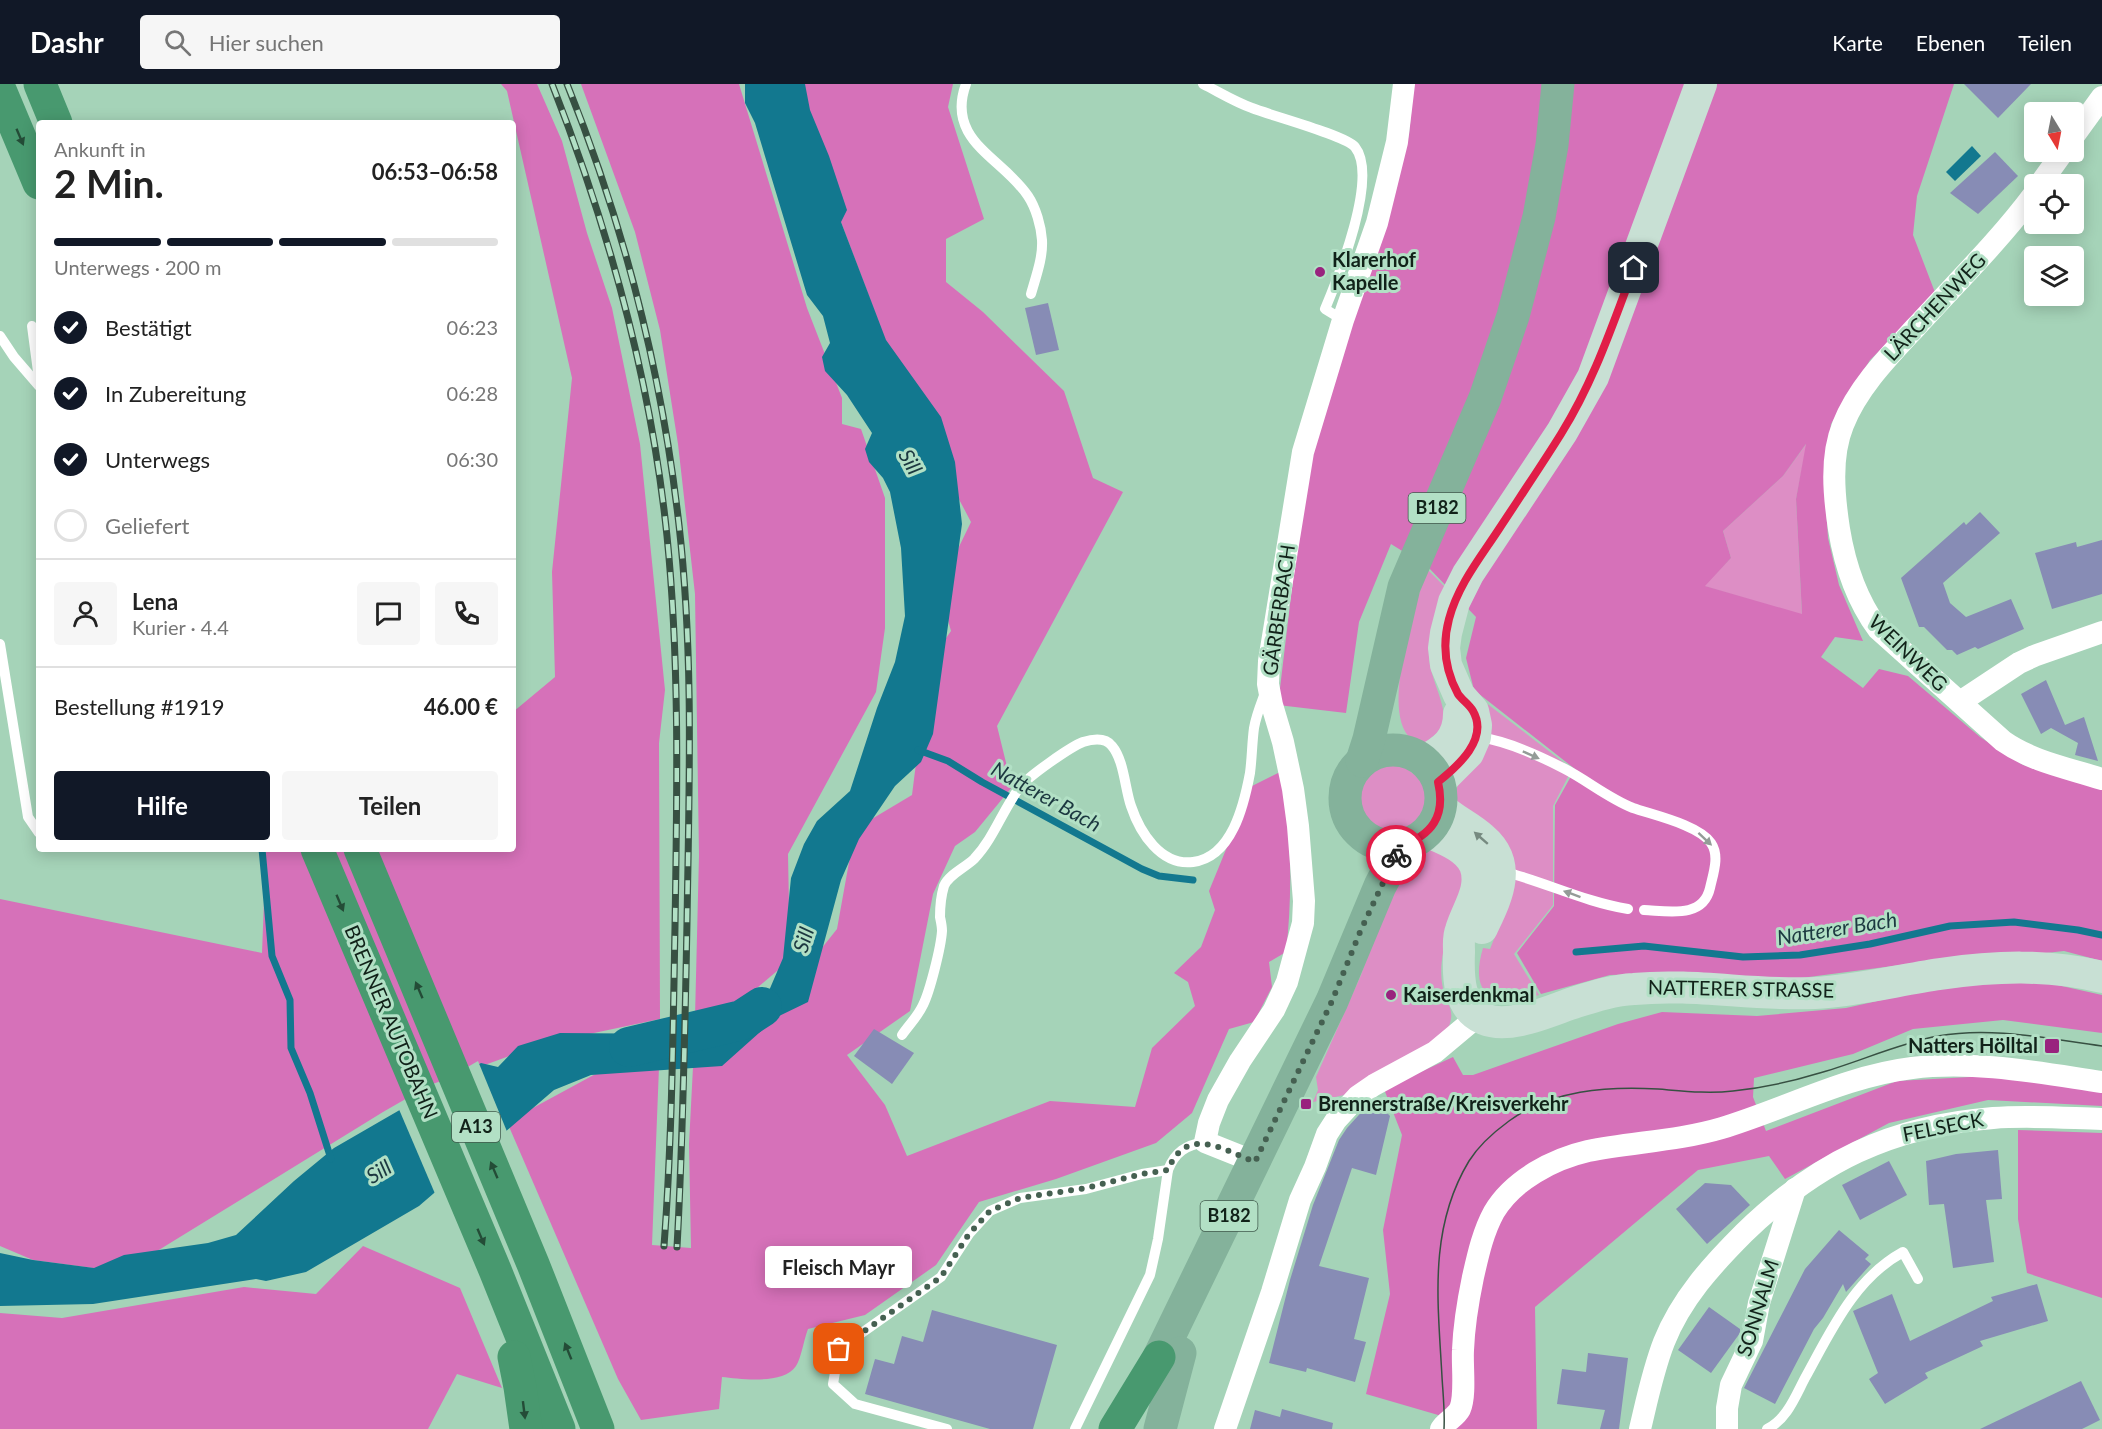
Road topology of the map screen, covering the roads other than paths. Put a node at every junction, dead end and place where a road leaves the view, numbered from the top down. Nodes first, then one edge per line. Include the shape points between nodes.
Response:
1 (40, 84) edge
2 (966, 84) edge
3 (1203, 84) edge
4 (1404, 84) edge
5 (1558, 84) edge
6 (1701, 84) edge
7 (0, 90) edge
8 (2102, 97) edge
9 (55, 120) edge
10 (2084, 122) edge
11 (36, 176) edge
12 (2024, 207) edge
13 (1031, 294) dead end
14 (1343, 320) junction
15 (32, 326) dead end
16 (0, 336) edge
17 (36, 356) edge
18 (36, 383) edge
19 (1843, 425) joint
20 (2101, 635) edge
21 (0, 644) edge
22 (1386, 666) junction
23 (1268, 684) junction
24 (1459, 695) junction
25 (1960, 702) junction
26 (1475, 737) junction
27 (1362, 761) junction
28 (2102, 779) edge
29 (1421, 796) junction
30 (36, 829) edge
31 (1368, 840) junction
32 (318, 852) edge
33 (361, 852) edge
34 (1500, 871) junction
35 (1628, 909) dead end
36 (1644, 910) dead end
37 (1360, 932) junction
38 (1458, 964) junction
39 (2102, 977) edge
40 (1478, 1016) junction
41 (902, 1035) dead end
42 (2102, 1082) edge
43 (2102, 1119) edge
44 (1205, 1142) junction
45 (1255, 1162) junction
46 (1168, 1170) junction
47 (1796, 1187) junction
48 (1202, 1270) junction
49 (1918, 1279) dead end
50 (1159, 1357) junction
51 (594, 1417) edge
52 (547, 1426) edge
53 (947, 1429) edge
54 (1075, 1429) edge
55 (1115, 1429) edge
56 (1132, 1429) edge
57 (1160, 1429) edge
58 (1225, 1429) edge
59 (1441, 1429) edge
60 (1640, 1429) edge
61 (1727, 1429) edge
62 (1767, 1429) edge

1 - 9 highway
2 - 13 lane via 962,97 964,124 978,146 1025,192 1035,210 1042,256
3 - 14 lane via 1250,108 1340,137 1355,147 1361,165 1360,198 1344,265 1324,309
4 - 14 street, GÄRBERBACH via 1397,142 1377,223
5 - 22 main road, B182 via 1539,217 1516,306 1485,398 1404,587
6 - 24 street via 1593,377 1562,432 1468,574 1455,602 1444,648 1446,665
7 -> 11 highway
8 - 10 street
12 - 19 street, LÄRCHENWEG via 1877,370
14 - 23 street, GÄRBERBACH via 1302,452
15 - 17 lane
16 - 18 lane
19 - 25 street, WEINWEG via 1835,465 1836,512 1856,592 1878,629
20 - 25 street, WEINWEG via 2019,663
21 - 30 lane via 28,817
22 - 27 main road, B182
22 - 29 main road, B182 via 1389,713
23 - 41 lane via 1254,726 1250,772 1240,811 1226,842 1214,856 1180,862 1154,847 1131,808 1117,754 1105,740 1083,742 1021,785 989,840 974,859 945,883 940,902 942,930 928,992
23 - 44 street, GÄRBERBACH via 1293,789 1303,923 1287,982 1218,1100
24 - 26 street via 1473,711
24 - 29 street via 1459,724 1453,740
25 - 28 street, WEINWEG via 2004,741 2029,757
26 - 29 street via 1468,753
26 -> 36 lane via 1506,744 1564,769 1614,799 1693,829 1711,843 1716,860 1702,904 1686,911
27 - 29 main road via 1384,751
27 - 31 main road, B182 via 1352,772 1344,802 1356,830
29 - 31 main road via 1389,847
34 -> 29 street via 1489,844
29 - 37 main road, B182
29 - 38 street via 1477,873 1476,892 1460,932
31 - 37 main road, B182
32 -> 52 highway, BRENNER AUTOBAHN / A13 via 495,1270 520,1387
51 -> 33 highway, BRENNER AUTOBAHN / A13
35 -> 34 lane
34 - 38 street via 1494,902
37 - 45 main road, B182 via 1332,1001
38 - 40 street via 1462,993
39 - 40 street, NATTERER STRASSE via 2065,969 2012,967 1816,993 1633,988 1506,1022
40 - 58 street via 1435,1052 1358,1096 1336,1120 1300,1200
42 - 59 street via 1992,1067 1911,1068 1857,1079 1722,1128 1588,1150 1550,1164 1513,1189 1494,1212 1486,1230 1467,1305 1462,1399 1459,1410
43 - 47 street, FELSECK via 1993,1118 1923,1128 1866,1148
44 - 45 street
44 - 46 lane via 1179,1151
45 - 48 main road, B182
46 - 53 lane via 1020,1198 990,1211 969,1234 941,1277 839,1349 833,1384 855,1404
46 - 54 lane via 1150,1275
47 - 60 street, FELSECK via 1714,1262 1680,1311 1659,1355
47 - 61 street, SONNALM via 1765,1281 1750,1347 1731,1385
48 - 50 main road, B182
48 - 57 main road, B182
49 - 62 lane via 1903,1252 1869,1277 1836,1321 1783,1417
50 - 55 highway
50 - 56 main road, B182

